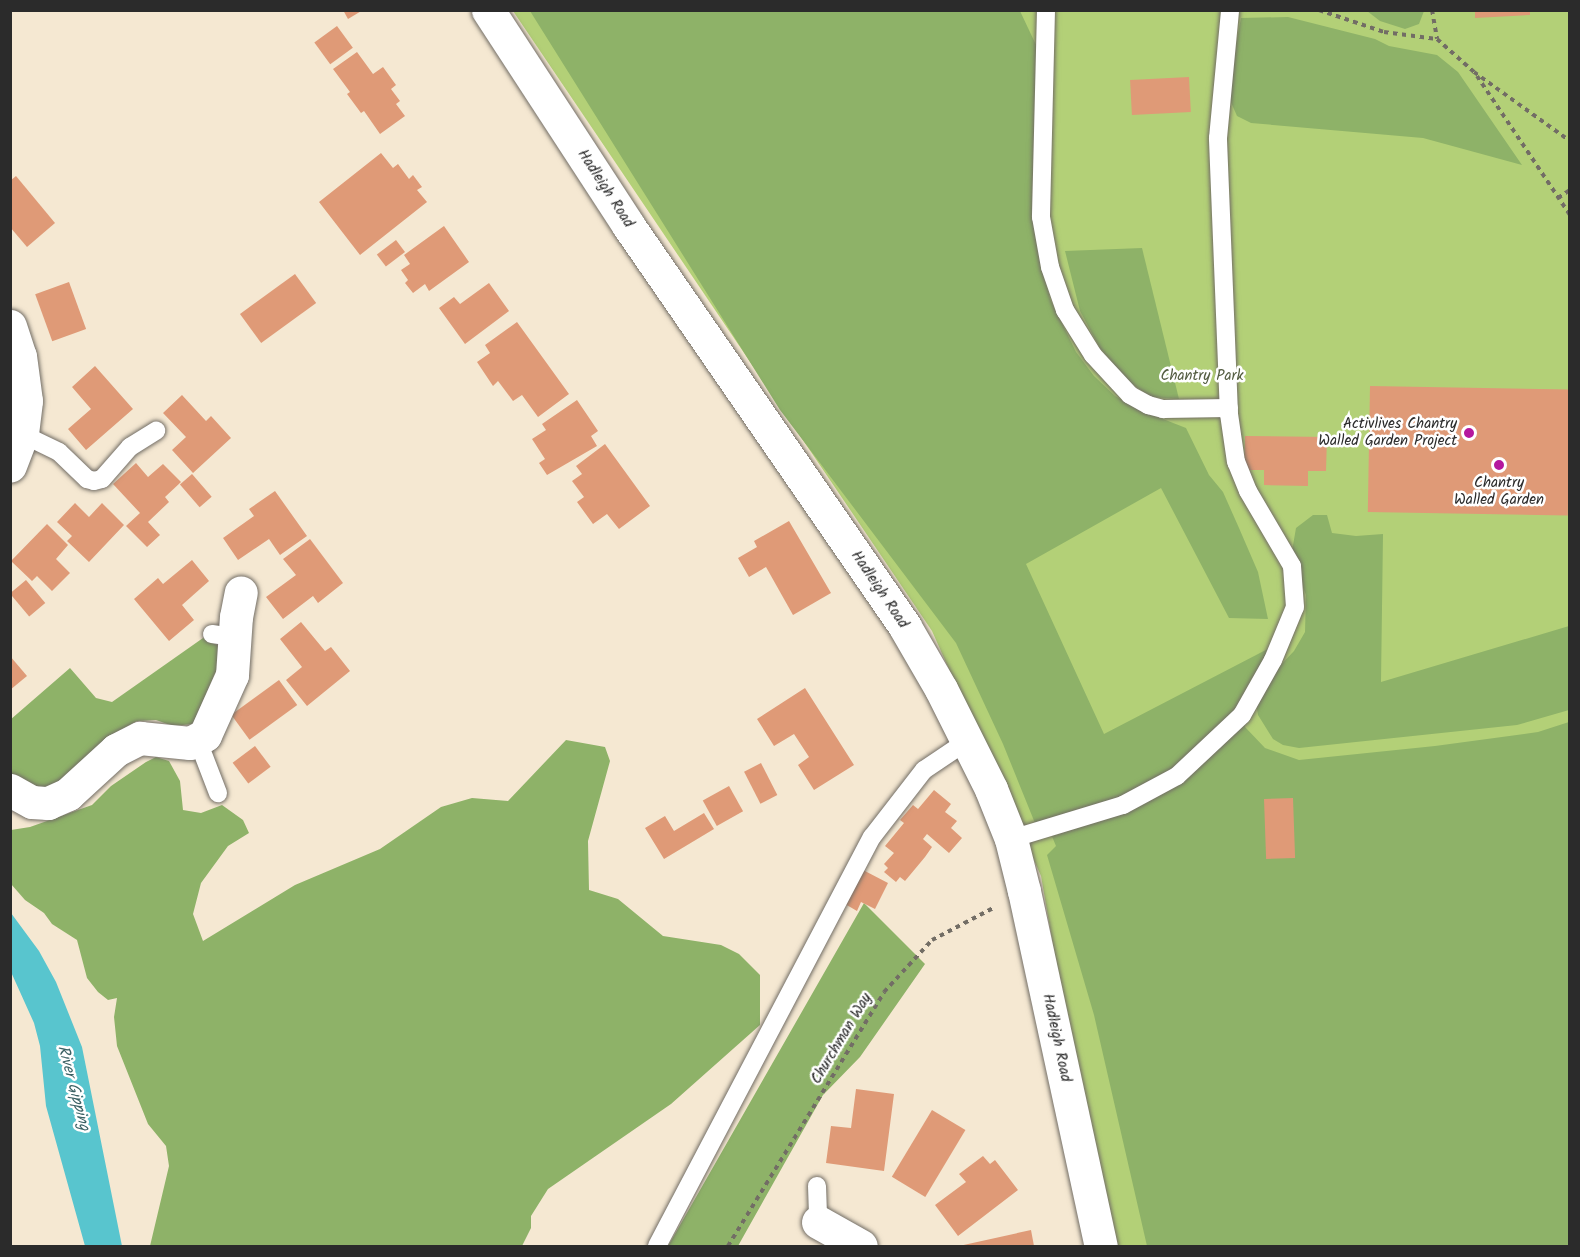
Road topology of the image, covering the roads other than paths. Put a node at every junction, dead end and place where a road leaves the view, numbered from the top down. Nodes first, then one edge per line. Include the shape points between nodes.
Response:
1 (488, 10) edge
2 (1046, 10) edge
3 (1230, 10) edge
4 (10, 326) edge
5 (1229, 408) junction
6 (156, 431) dead end
7 (22, 434) junction
8 (10, 466) edge
9 (241, 592) dead end
10 (198, 741) junction
11 (967, 741) junction
12 (10, 790) edge
13 (218, 793) dead end
14 (1011, 839) junction
15 (818, 1186) dead end
16 (818, 1222) joint
17 (657, 1246) edge
18 (861, 1246) edge
19 (1101, 1246) edge

1 - 11 street, Hadleigh Road via 628,225 905,627
2 - 5 lane via 1041,218 1050,267 1065,310 1093,355 1130,395 1163,409
3 - 5 lane via 1218,138
4 - 7 street via 25,382
5 - 14 lane via 1236,462 1248,491 1292,567 1295,606 1273,660 1242,715 1177,776 1124,805
6 - 7 lane via 130,447 102,478 94,481 59,452
7 - 8 street
9 - 10 street via 223,636 232,675 210,727
10 - 12 street via 140,738 116,750 68,794 48,802 32,802
10 - 13 lane
11 - 14 street, Hadleigh Road
11 - 17 lane via 924,770 872,837
14 - 19 street, Hadleigh Road
15 - 16 lane
16 - 18 street

